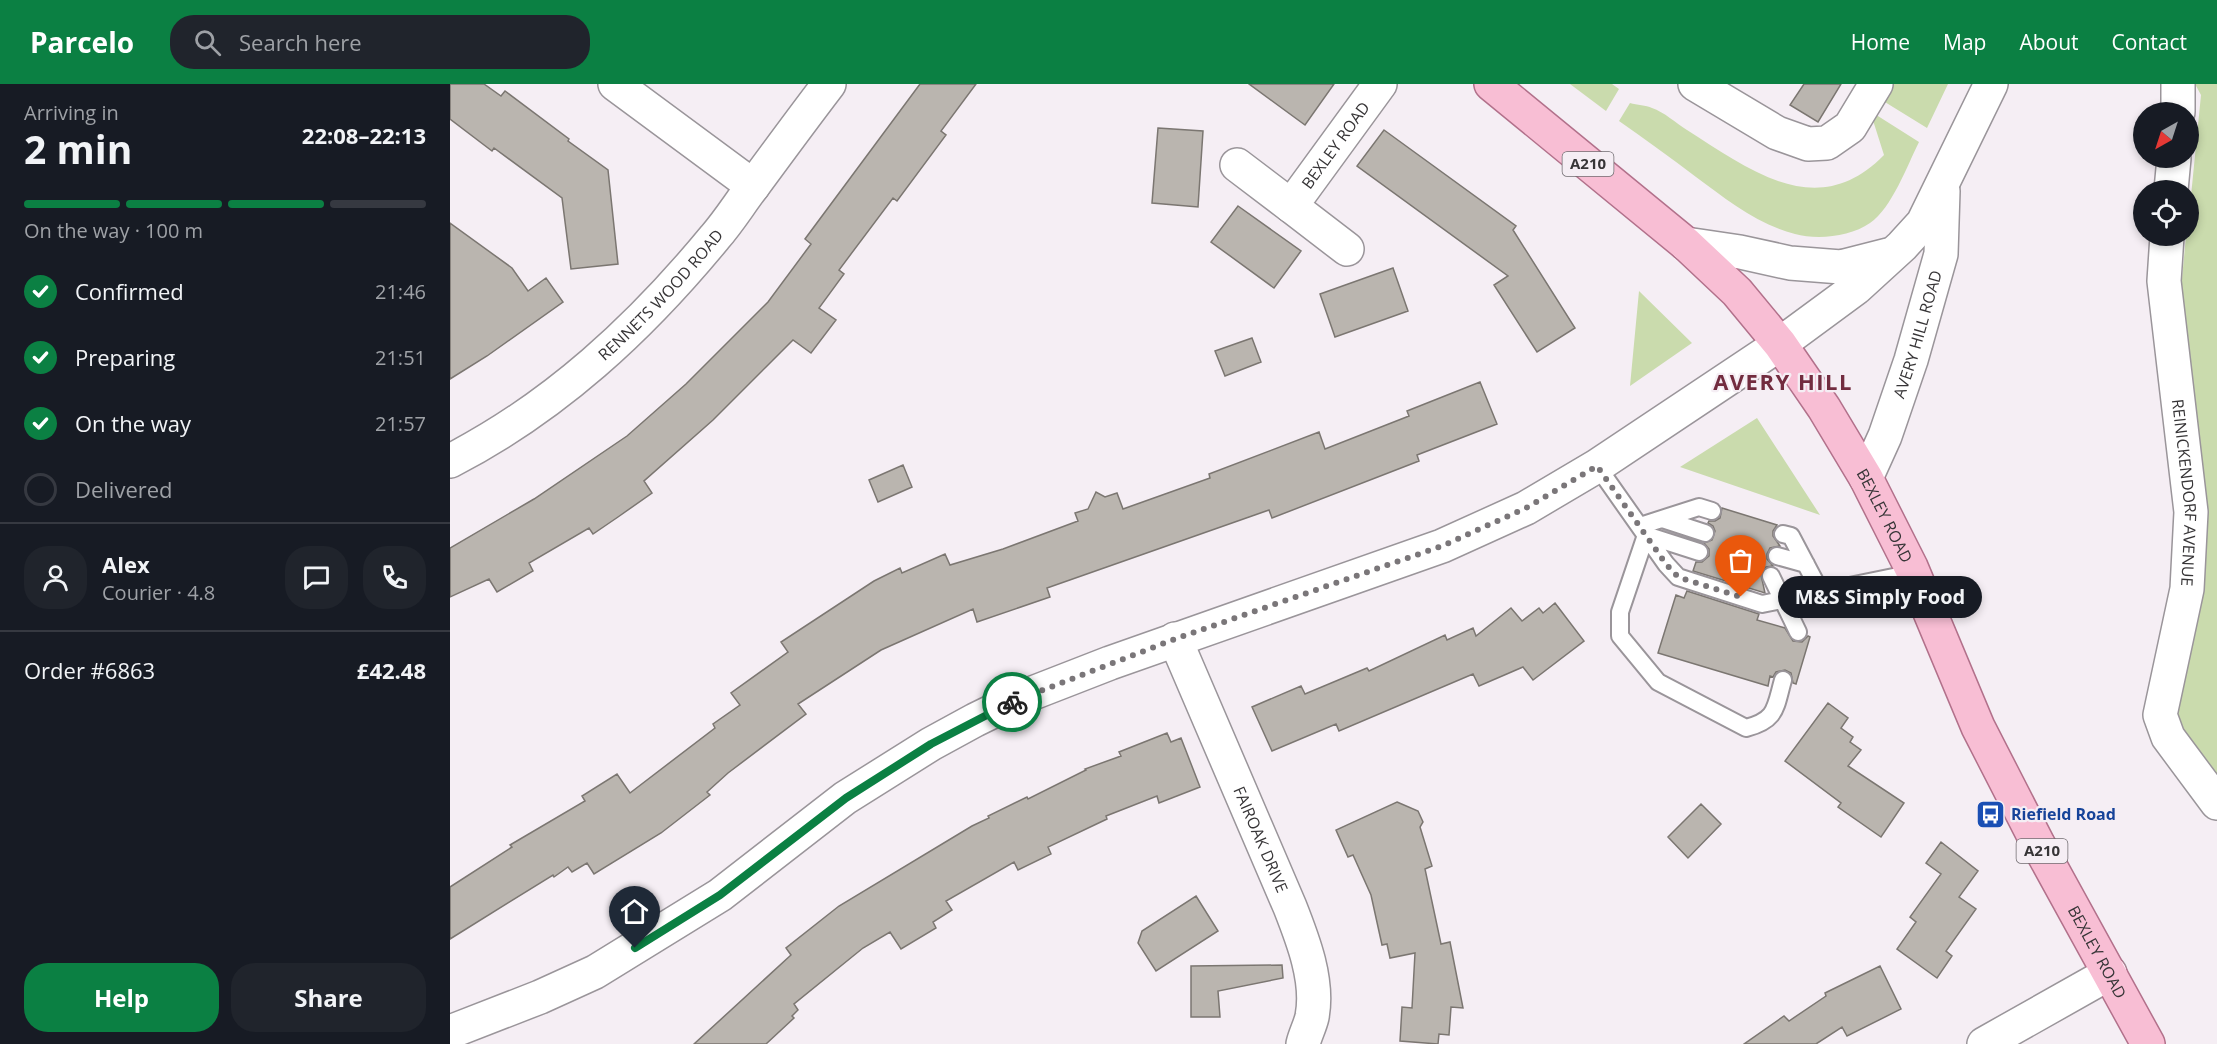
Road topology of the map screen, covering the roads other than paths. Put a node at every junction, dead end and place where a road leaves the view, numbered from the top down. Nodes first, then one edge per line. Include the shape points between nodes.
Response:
1 (615, 84) edge
2 (829, 84) edge
3 (1380, 84) edge
4 (1491, 84) edge
5 (1695, 84) edge
6 (1876, 84) edge
7 (1991, 84) edge
8 (2178, 84) edge
9 (2178, 102) edge
10 (1237, 165) dead end
11 (1943, 183) junction
12 (753, 186) junction
13 (1291, 206) junction
14 (1686, 244) junction
15 (2166, 246) edge
16 (1347, 249) dead end
17 (1893, 254) junction
18 (1780, 344) junction
19 (450, 461) edge
20 (1597, 466) junction
21 (1866, 478) junction
22 (1712, 511) dead end
23 (1662, 519) junction
24 (1643, 531) junction
25 (1705, 532) dead end
26 (1783, 534) dead end
27 (1699, 552) dead end
28 (1777, 556) dead end
29 (1806, 564) junction
30 (1913, 573) junction
31 (1770, 576) dead end
32 (1820, 591) junction
33 (1782, 599) junction
34 (1798, 632) dead end
35 (1175, 639) junction
36 (1783, 680) dead end
37 (2217, 803) edge
38 (2110, 973) junction
39 (450, 1032) edge
40 (1303, 1044) edge
41 (1984, 1044) edge
42 (2148, 1044) edge

1 - 12 street
2 - 12 street, RENNETS WOOD ROAD
3 - 13 street, BEXLEY ROAD
4 - 14 main road, BEXLEY ROAD / A210
5 - 6 street via 1777,133 1808,144 1827,143 1850,127
7 - 11 street, AVERY HILL ROAD
8 - 9 street
10 - 13 street, BEXLEY ROAD
11 - 17 street, AVERY HILL ROAD via 1923,223
11 - 21 street, AVERY HILL ROAD via 1941,254 1911,360
12 - 19 street, RENNETS WOOD ROAD via 717,236 606,354 550,400
13 - 16 street, BEXLEY ROAD
14 - 17 street via 1790,263 1841,267
14 - 18 main road, BEXLEY ROAD / A210 via 1737,292
15 - 37 street, REINICKENDORF AVENUE via 2164,281 2191,512 2187,589 2160,715 2168,736
17 - 18 street, AVERY HILL ROAD via 1856,288
18 - 20 street, AVERY HILL ROAD
18 - 21 main road, BEXLEY ROAD / A210
20 - 24 lane
20 - 35 street, AVERY HILL ROAD via 1526,508 1442,546
21 - 30 main road, BEXLEY ROAD / A210
22 - 23 lane via 1699,507
23 - 24 lane
23 - 25 lane
24 - 27 lane
24 - 33 lane via 1678,577 1762,604
24 - 36 lane via 1620,612 1620,636 1658,682 1746,728 1761,724 1774,713
26 - 29 lane via 1791,536
28 - 29 lane
29 - 32 lane
30 - 32 lane
30 - 38 main road, BEXLEY ROAD / A210 via 1978,726
31 - 33 lane
32 - 33 lane
33 - 34 lane
35 - 39 street, AVERY HILL ROAD via 1020,698 931,744 846,798 720,895 595,972
35 - 40 street, FAIROAK DRIVE via 1303,943 1313,996 1312,1018
38 - 41 street
38 - 42 main road, BEXLEY ROAD / A210

